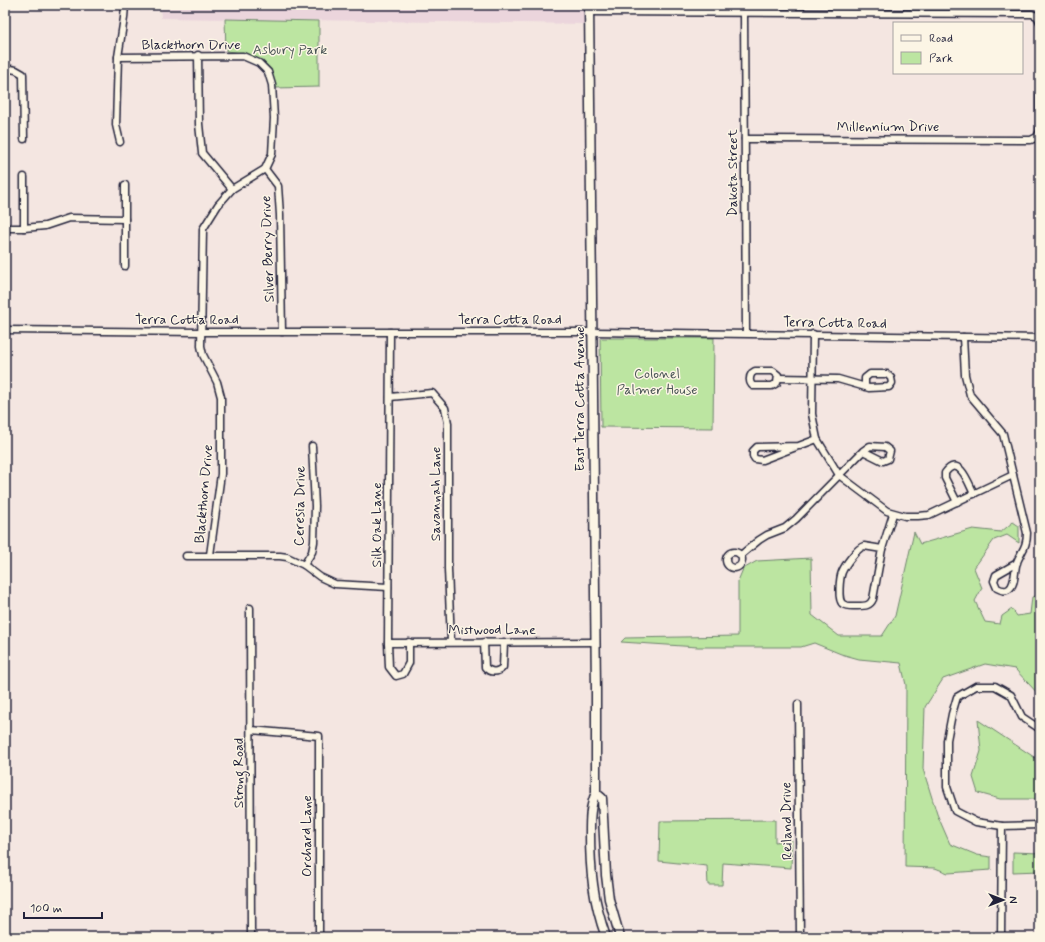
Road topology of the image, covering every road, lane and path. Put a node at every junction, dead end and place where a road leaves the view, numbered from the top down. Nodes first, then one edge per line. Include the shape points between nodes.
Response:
1 (125, 5) edge
2 (589, 9) edge
3 (744, 13) junction
4 (1040, 22) edge
5 (198, 55) junction
6 (118, 57) junction
7 (5, 68) edge
8 (1040, 94) edge
9 (24, 139) dead end
10 (745, 139) junction
11 (120, 142) dead end
12 (265, 170) junction
13 (24, 177) dead end
14 (125, 185) dead end
15 (232, 189) junction
16 (125, 219) junction
17 (5, 228) edge
18 (24, 228) junction
19 (125, 266) dead end
20 (5, 330) edge
21 (201, 332) junction
22 (282, 332) junction
23 (390, 332) junction
24 (593, 332) junction
25 (746, 333) junction
26 (813, 334) junction
27 (963, 337) junction
28 (1040, 338) edge
29 (778, 378) junction
30 (813, 379) junction
31 (865, 387) dead end
32 (390, 397) junction
33 (817, 439) junction
34 (312, 446) dead end
35 (800, 446) junction
36 (863, 451) dead end
37 (839, 475) junction
38 (1013, 475) junction
39 (974, 494) junction
40 (957, 502) junction
41 (893, 514) junction
42 (882, 549) junction
43 (741, 555) dead end
44 (186, 556) dead end
45 (210, 556) junction
46 (1016, 563) junction
47 (304, 565) junction
48 (388, 587) junction
49 (250, 608) dead end
50 (409, 642) junction
51 (451, 642) junction
52 (484, 642) junction
53 (504, 642) junction
54 (595, 642) junction
55 (388, 643) junction
56 (798, 704) dead end
57 (1040, 729) edge
58 (251, 730) junction
59 (596, 793) junction
60 (1040, 825) edge
61 (1002, 826) junction
62 (601, 924) junction
63 (251, 937) edge
64 (320, 937) edge
65 (599, 937) edge
66 (606, 937) edge
67 (620, 937) edge
68 (800, 937) edge
69 (1001, 937) edge

1 - 6 street
2 - 3 street
2 - 24 main road, East Terra Cotta Avenue
3 - 4 street via 1032,14 1037,16
3 - 10 street, Dakota Street
5 - 6 street, Blackthorn Drive
5 - 12 street, Blackthorn Drive via 243,56 259,63 268,72 274,102 274,136 272,154
5 - 15 street via 202,153
6 - 11 street via 116,125
7 - 9 street via 23,74
8 - 10 street, Millennium Drive via 1040,131 1037,137 1031,140
10 - 25 street, Dakota Street
12 - 15 street, Blackthorn Drive
12 - 22 street, Silver Berry Drive via 278,186
13 - 18 street
14 - 16 street
15 - 21 street, Blackthorn Drive via 203,228
16 - 18 street via 69,218 45,226
16 - 19 street
17 - 18 street
20 - 21 street, Terra Cotta Road
21 - 22 street, Terra Cotta Road
21 - 45 street, Blackthorn Drive via 203,355 217,382 221,397 220,474
22 - 23 street, Terra Cotta Road
23 - 24 street, Terra Cotta Road
23 - 32 street, Silk Oak Lane
24 - 25 street, Terra Cotta Road
24 - 54 main road, East Terra Cotta Avenue
25 - 26 street, Terra Cotta Road
26 - 27 street, Terra Cotta Road
26 - 30 street
27 - 28 street, Terra Cotta Road
27 - 38 street via 965,375 970,395 1003,434
29 - 29 street via 773,371 755,371 751,374 750,381 755,387 772,386 777,383
29 - 30 street
30 - 31 street via 838,379
30 - 33 street via 812,414
32 - 48 street, Silk Oak Lane
32 - 51 street, Savannah Lane via 432,393 445,408 448,423
33 - 35 street
33 - 37 street
34 - 47 street, Ceresia Drive via 314,542 312,552
35 - 35 street via 757,447 753,451 753,456 756,460 762,460
36 - 37 street
37 - 41 street
37 - 43 street via 785,528 767,535
38 - 39 street
38 - 46 street via 1027,533 1025,549
39 - 40 street
39 - 40 street via 961,469 956,466 950,468 945,478
40 - 41 street via 923,516
41 - 42 street
42 - 42 street via 866,546 858,548 841,574 839,598 842,604 865,606 872,601
44 - 45 street
45 - 47 street via 274,555 287,557
46 - 46 street via 996,575 994,583 997,588 1005,590 1011,587
47 - 48 street via 320,578 335,584
48 - 55 street, Silk Oak Lane
49 - 58 street, Strong Road
50 - 51 street, Mistwood Lane
50 - 55 street, Mistwood Lane
50 - 55 street, Silk Oak Lane via 409,663 403,674 396,676 389,667
51 - 52 street, Mistwood Lane
52 - 53 street, Mistwood Lane
52 - 53 street via 485,667 494,672 503,666
53 - 54 street, Mistwood Lane
54 - 59 main road, East Terra Cotta Avenue
56 - 68 street, Reiland Drive
57 - 61 street via 1022,717 1011,695 995,686 976,686 957,697 947,740 947,787 955,811 976,822
58 - 63 street, Strong Road
58 - 64 street, Orchard Lane via 319,736
59 - 62 main road, East Terra Cotta Avenue via 592,800 590,860
59 - 67 main road, East Terra Cotta Avenue via 602,798 609,899
60 - 61 street
61 - 69 street
62 - 65 main road
62 - 66 main road, East Terra Cotta Avenue

